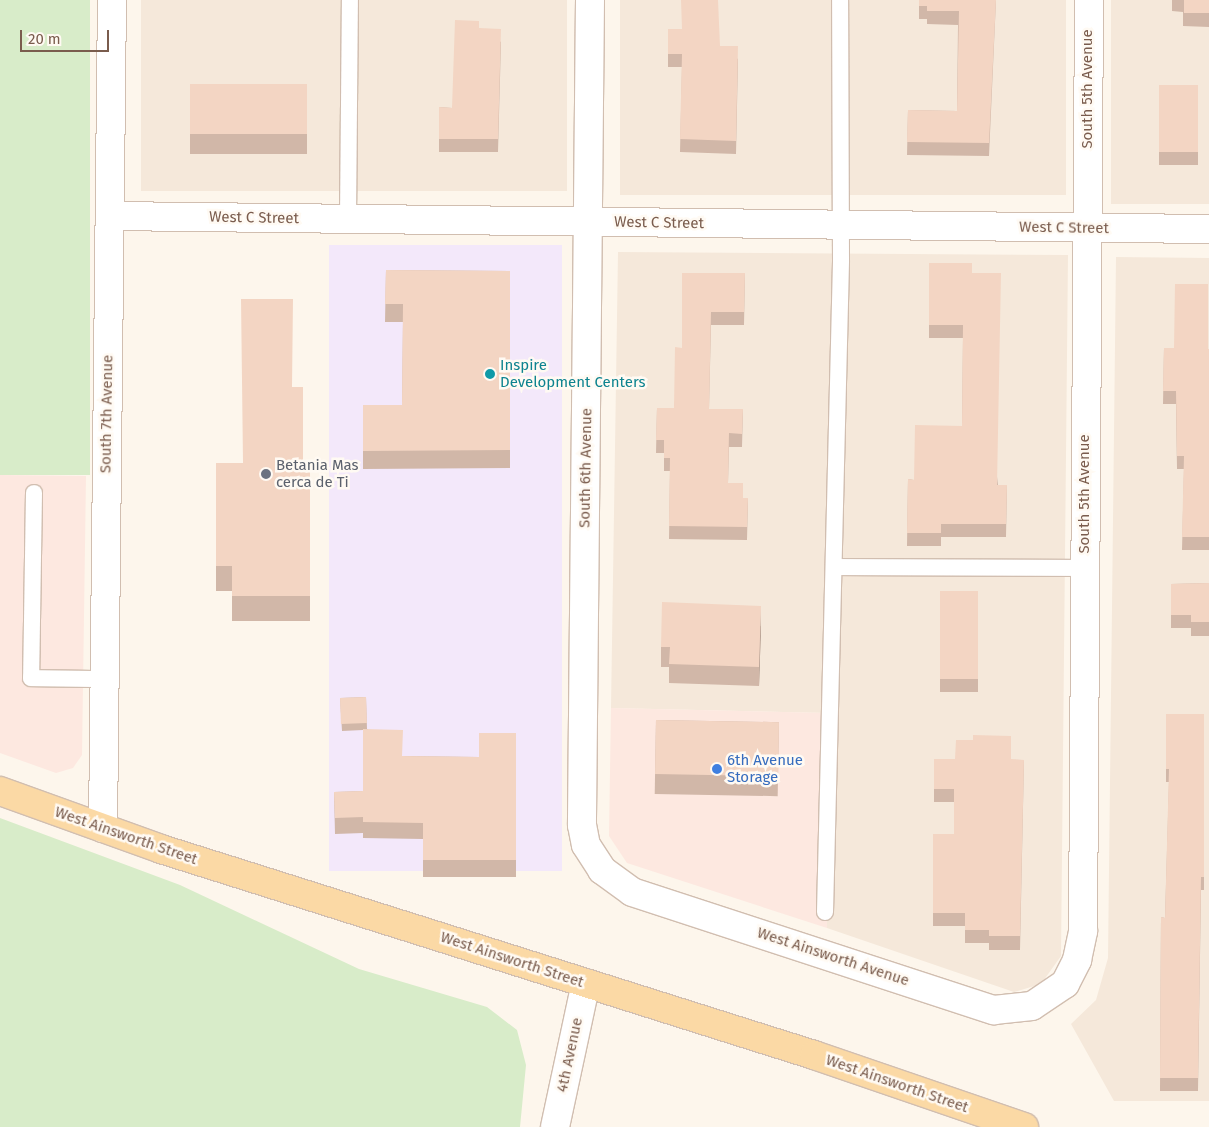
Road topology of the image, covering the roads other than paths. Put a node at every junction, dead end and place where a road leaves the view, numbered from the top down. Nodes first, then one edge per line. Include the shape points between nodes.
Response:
1 (112, 0) edge
2 (350, 0) edge
3 (590, 0) edge
4 (840, 0) edge
5 (1089, 0) edge
6 (110, 216) junction
7 (348, 219) junction
8 (588, 222) junction
9 (841, 225) junction
10 (1087, 228) junction
11 (1209, 229) edge
12 (34, 493) dead end
13 (834, 567) junction
14 (1085, 568) junction
15 (104, 679) junction
16 (0, 792) edge
17 (103, 828) junction
18 (602, 870) joint
19 (826, 912) dead end
20 (586, 983) junction
21 (1065, 984) joint
22 (555, 1127) edge
23 (1024, 1127) edge

1 - 6 street, South 7th Avenue
2 - 7 lane
3 - 8 street, South 6th Avenue
4 - 9 lane
5 - 10 street, South 5th Avenue
6 - 7 street, West C Street
6 - 15 street, South 7th Avenue
7 - 8 street, West C Street
8 - 9 street, West C Street
8 - 18 street, South 6th Avenue via 582,825 586,845
9 - 10 street, West C Street
9 - 13 lane
10 - 11 street, West C Street
10 - 14 street, South 5th Avenue
12 - 15 lane via 31,678
13 - 14 lane
13 - 19 lane
14 - 21 street, South 5th Avenue via 1083,931 1078,960
15 - 17 street, South 7th Avenue
16 - 17 main road, West Ainsworth Street
17 - 20 main road, West Ainsworth Street
18 - 21 street, West Ainsworth Avenue via 632,892 994,1010 1032,1006
20 - 22 street, 4th Avenue
20 - 23 main road, West Ainsworth Street via 814,1055

